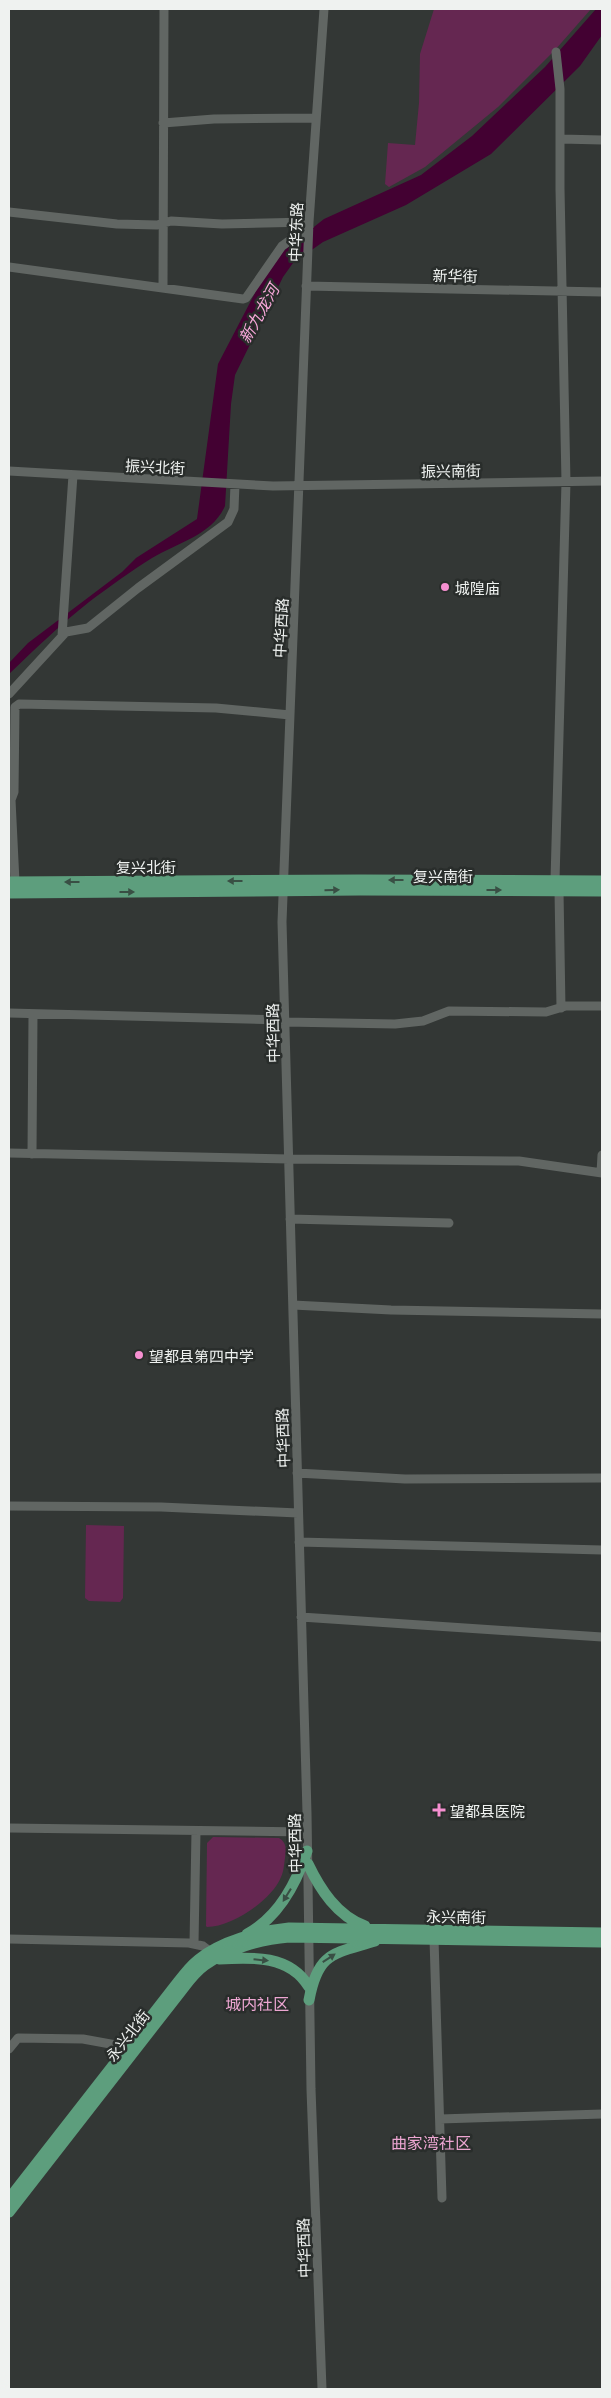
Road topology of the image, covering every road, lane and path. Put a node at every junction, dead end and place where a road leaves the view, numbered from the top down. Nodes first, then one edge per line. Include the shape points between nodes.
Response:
1 (164, 9) edge
2 (324, 9) edge
3 (556, 52) dead end
4 (316, 118) junction
5 (163, 123) junction
6 (561, 139) junction
7 (602, 140) edge
8 (9, 212) edge
9 (163, 223) junction
10 (309, 226) junction
11 (9, 267) edge
12 (306, 286) junction
13 (163, 288) junction
14 (562, 291) junction
15 (602, 292) edge
16 (9, 471) edge
17 (73, 475) junction
18 (602, 481) edge
19 (566, 482) junction
20 (233, 484) junction
21 (300, 486) junction
22 (62, 633) junction
23 (9, 694) edge
24 (290, 715) junction
25 (602, 881) edge
26 (12, 882) edge
27 (557, 885) junction
28 (283, 886) junction
29 (602, 891) edge
30 (9, 893) edge
31 (602, 1006) edge
32 (561, 1008) junction
33 (9, 1013) edge
34 (33, 1014) junction
35 (285, 1021) junction
36 (9, 1153) edge
37 (32, 1154) junction
38 (602, 1155) edge
39 (289, 1159) junction
40 (602, 1173) edge
41 (290, 1219) junction
42 (450, 1224) dead end
43 (293, 1305) junction
44 (602, 1314) edge
45 (297, 1473) junction
46 (602, 1478) edge
47 (9, 1506) edge
48 (298, 1513) junction
49 (299, 1542) junction
50 (602, 1550) edge
51 (301, 1617) junction
52 (602, 1638) edge
53 (9, 1828) edge
54 (196, 1831) junction
55 (307, 1832) junction
56 (308, 1851) junction
57 (308, 1864) junction
58 (374, 1929) junction
59 (308, 1933) junction
60 (602, 1933) edge
61 (386, 1938) junction
62 (9, 1939) edge
63 (434, 1939) junction
64 (602, 1942) edge
65 (231, 1943) junction
66 (194, 1944) junction
67 (212, 1956) junction
68 (309, 1987) junction
69 (309, 2000) junction
70 (127, 2046) junction
71 (9, 2049) edge
72 (602, 2114) edge
73 (440, 2119) junction
74 (442, 2198) dead end
75 (9, 2199) edge
76 (9, 2212) edge
77 (322, 2389) edge

1 - 5 street
2 - 4 street, 中华东路
3 - 6 street
4 - 5 street
4 - 10 street, 中华东路
5 - 9 street
6 - 7 street
6 - 14 street
8 - 9 street via 117,224
9 - 10 street
9 - 13 street
10 - 12 street, 中华东路
10 - 13 street via 282,246 246,298
11 - 13 street
12 - 14 street, 新华街
12 - 21 street, 中华东路
14 - 15 street, 新华街
14 - 19 street
16 - 17 street, 振兴北街
17 - 20 street, 振兴北街
17 - 22 street
18 - 19 street, 振兴南街
19 - 21 street, 振兴南街
19 - 27 street
20 - 21 street, 振兴北街
20 - 22 street via 234,509 228,522 88,628
21 - 24 street, 中华西路
22 - 23 street
24 - 26 street via 216,708 19,704 15,707
24 - 28 street, 中华西路
25 - 27 main road, 复兴南街
28 -> 26 main road, 复兴北街
27 - 28 main road, 复兴南街
27 - 29 main road, 复兴南街
27 - 32 street
30 -> 28 main road, 复兴北街
28 - 35 street, 中华西路
31 - 32 street
32 - 35 street via 539,1013 449,1011 423,1021 395,1024
33 - 34 street
34 - 35 street
34 - 37 street
35 - 39 street, 中华西路
36 - 37 street
37 - 39 street
38 - 40 street
39 - 40 street via 519,1161
39 - 41 street, 中华西路
41 - 42 street
41 - 43 street, 中华西路
43 - 44 street
43 - 45 street, 中华西路
45 - 46 street via 405,1479
45 - 48 street, 中华西路
47 - 48 street via 161,1507
48 - 49 street, 中华西路
49 - 50 street
49 - 51 street, 中华西路
51 - 52 street
51 - 55 street, 中华西路
53 - 54 street
54 - 55 street
54 - 66 street
55 - 56 street, 中华西路
56 - 57 street, 中华西路
56 -> 65 main road via 295,1882 269,1919
57 - 58 main road via 316,1881 337,1908 348,1918
57 - 59 street, 中华西路
58 - 59 main road, 永兴南街
58 - 60 main road, 永兴南街
59 - 61 main road, 永兴南街
59 - 65 main road, 永兴北街 via 282,1929
59 - 67 main road, 永兴北街
59 - 68 street, 中华西路
61 - 63 main road, 永兴南街
69 -> 61 main road via 312,1982 325,1960
62 - 66 street
63 - 64 main road, 永兴南街
63 - 73 street
65 - 67 main road, 永兴北街
66 - 67 street
67 -> 68 main road via 278,1962 299,1973
67 - 70 main road, 永兴北街 via 190,1968
67 - 76 main road, 永兴北街 via 181,1991
68 - 69 street, 中华西路
69 - 77 street, 中华西路
70 - 71 street via 83,2039 18,2038
70 - 75 main road, 永兴北街
72 - 73 street
73 - 74 street

